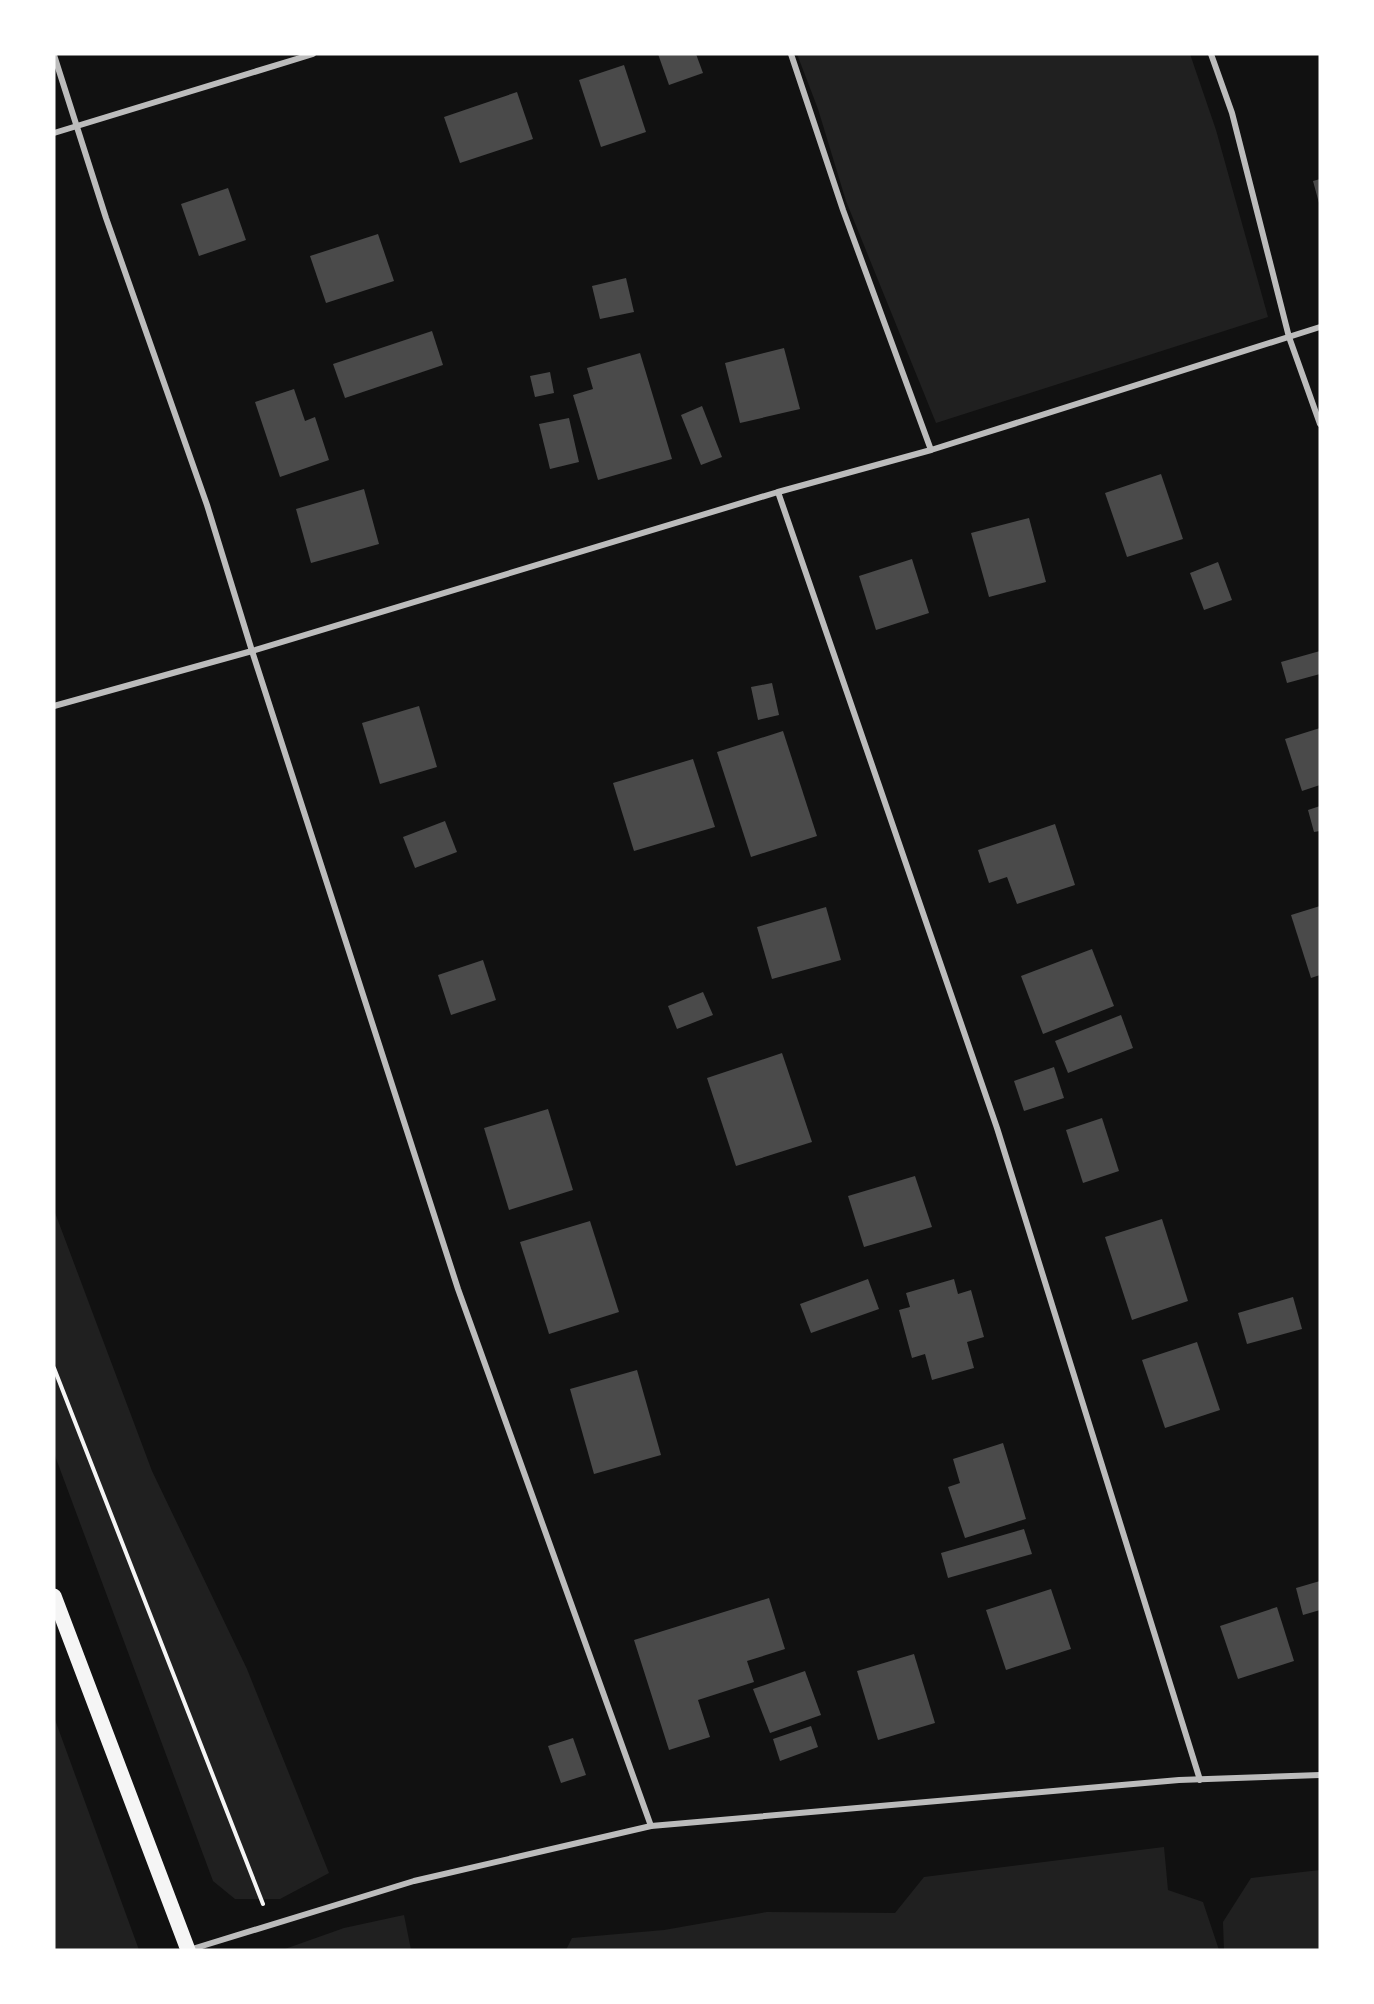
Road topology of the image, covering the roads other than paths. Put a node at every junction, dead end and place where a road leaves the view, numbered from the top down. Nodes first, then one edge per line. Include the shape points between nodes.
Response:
1 (313, 54) edge
2 (791, 54) edge
3 (1211, 54) edge
4 (54, 55) edge
5 (77, 125) junction
6 (54, 133) edge
7 (1320, 327) edge
8 (1289, 337) junction
9 (1320, 424) edge
10 (932, 450) junction
11 (778, 492) junction
12 (252, 651) junction
13 (54, 706) edge
14 (54, 1596) edge
15 (1320, 1775) edge
16 (1200, 1780) junction
17 (651, 1826) junction
18 (188, 1950) edge

1 - 5 street
2 - 10 street via 843,210
3 - 8 street via 1232,113
4 - 5 street
5 - 6 street
5 - 12 street via 207,504
7 - 8 street
8 - 9 street
8 - 10 street
10 - 11 street
11 - 12 street
11 - 16 street via 998,1128
12 - 13 street
12 - 17 street via 458,1289
14 - 18 main road
15 - 16 street
16 - 17 street
17 - 18 street via 414,1881

